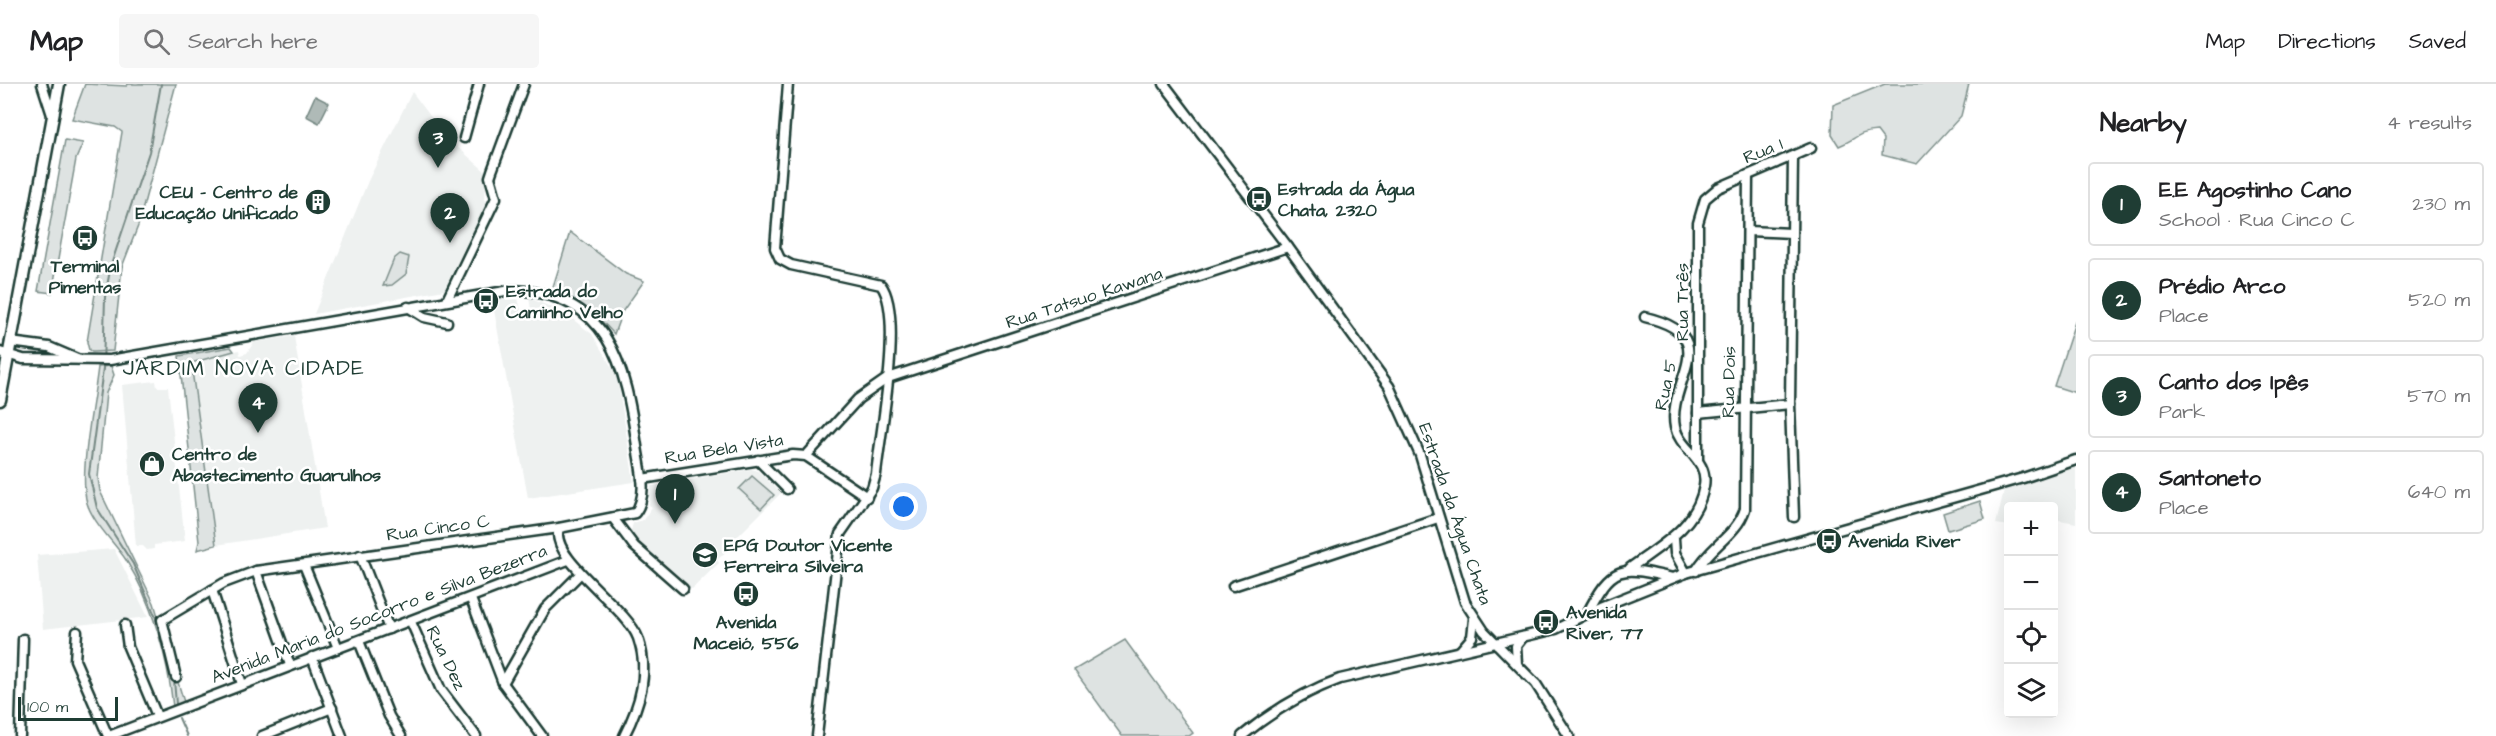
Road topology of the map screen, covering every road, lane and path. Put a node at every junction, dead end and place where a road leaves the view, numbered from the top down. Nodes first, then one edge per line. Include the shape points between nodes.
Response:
1 (42, 84) edge
2 (57, 84) edge
3 (479, 84) edge
4 (525, 84) edge
5 (788, 84) edge
6 (1164, 84) edge
7 (53, 119) junction
8 (464, 138) dead end
9 (1811, 148) dead end
10 (1793, 157) junction
11 (1748, 175) junction
12 (1699, 216) joint
13 (1748, 231) junction
14 (1791, 233) junction
15 (1288, 247) junction
16 (447, 300) junction
17 (408, 307) junction
18 (1645, 317) dead end
19 (447, 322) dead end
20 (10, 342) junction
21 (1689, 351) junction
22 (4, 353) edge
23 (1699, 353) junction
24 (80, 360) junction
25 (888, 378) junction
26 (0, 399) edge
27 (1790, 404) junction
28 (1745, 409) junction
29 (1698, 412) junction
30 (806, 456) junction
31 (1698, 459) junction
32 (758, 460) junction
33 (2076, 460) edge
34 (642, 479) junction
35 (787, 489) dead end
36 (867, 497) junction
37 (1794, 517) dead end
38 (613, 518) junction
39 (1438, 518) junction
40 (559, 528) junction
41 (1674, 539) junction
42 (360, 555) junction
43 (568, 560) junction
44 (304, 565) junction
45 (1630, 568) junction
46 (256, 571) junction
47 (1696, 571) junction
48 (1686, 573) junction
49 (580, 574) junction
50 (1673, 578) junction
51 (1233, 586) dead end
52 (682, 589) dead end
53 (212, 590) junction
54 (471, 598) junction
55 (1586, 614) junction
56 (1474, 619) junction
57 (411, 622) junction
58 (125, 625) dead end
59 (389, 629) junction
60 (77, 632) dead end
61 (1523, 637) junction
62 (23, 639) dead end
63 (359, 641) junction
64 (1495, 643) junction
65 (338, 648) junction
66 (1460, 651) junction
67 (312, 657) junction
68 (1517, 664) junction
69 (290, 665) junction
70 (177, 676) dead end
71 (503, 683) junction
72 (242, 684) junction
73 (332, 708) junction
74 (157, 716) junction
75 (20, 736) edge
76 (109, 736) edge
77 (262, 736) edge
78 (342, 736) edge
79 (401, 736) edge
80 (476, 736) edge
81 (542, 736) edge
82 (624, 736) edge
83 (817, 736) edge
84 (1242, 736) edge
85 (1569, 736) edge

1 - 7 street
2 - 7 main road
3 - 8 street
4 - 16 street via 490,177 496,198
5 - 25 street via 775,248 780,259 791,265 881,285 889,302
6 - 15 street, Estrada da Água Chata
7 - 20 main road
9 - 10 street, Rua 1
10 - 11 street, Rua 1
10 - 14 street
11 - 12 street, Rua 1 via 1705,199
11 - 13 street, Rua Dois
12 - 23 street, Rua Três
13 - 14 street
13 - 28 street, Rua Dois
14 - 27 street
15 - 25 street, Rua Tatsuo Kawana
15 - 39 street, Estrada da Água Chata via 1389,386 1420,454
16 - 17 street
16 - 34 street via 524,290 555,298 586,316 611,343 624,373
17 - 19 street via 424,317
17 - 24 street via 323,327 110,360
18 - 21 street, Rua 5 via 1671,326 1681,334
20 - 22 main road
20 - 24 street via 49,347
21 - 23 street
21 - 31 street, Rua 5 via 1675,426 1678,436
22 - 24 street via 23,359
22 - 26 main road
23 - 29 street, Rua Três
25 - 30 street, Rua Bela Vista via 858,399
25 - 36 street via 876,474
27 - 28 street
27 - 37 street
28 - 29 street
28 - 47 street, Rua Dois via 1745,509 1741,520 1708,552
29 - 31 street, Rua Três
30 - 32 street, Rua Bela Vista via 793,454
30 - 36 street
31 - 41 street via 1704,486 1693,512
32 - 34 street, Rua Bela Vista
32 - 35 street
33 - 47 street
34 - 38 street, Rua Cinco C via 642,498 635,513
36 - 83 street via 840,534
38 - 40 street, Rua Cinco C
38 - 52 street via 634,546
39 - 51 street
39 - 56 street, Estrada da Água Chata via 1455,575
40 - 42 street, Rua Cinco C
40 - 43 street via 557,534
41 - 45 street
41 - 48 street via 1675,553
42 - 44 street, Rua Cinco C
42 - 59 street
43 - 49 street, Avenida Maria do Socorro e Silva Bezerra
43 - 54 street, Avenida Maria do Socorro e Silva Bezerra
44 - 46 street, Rua Cinco C
44 - 65 street
45 - 50 street
45 - 55 street via 1603,584
46 - 53 street, Rua Cinco C
46 - 69 street
47 - 48 street
48 - 50 street
49 - 71 street via 545,609
49 - 82 street, Avenida Maria do Socorro e Silva Bezerra via 615,605 638,636 643,665 641,697
50 - 55 street
53 - 70 street, Rua Cinco C via 162,621
53 - 72 street
54 - 57 street, Avenida Maria do Socorro e Silva Bezerra
54 - 71 street
55 - 61 street via 1556,629
56 - 64 street, Estrada da Água Chata
56 - 66 street via 1472,637
57 - 59 street, Avenida Maria do Socorro e Silva Bezerra
57 - 80 street, Rua Dez via 441,690
58 - 74 street via 128,647
59 - 63 street, Avenida Maria do Socorro e Silva Bezerra
60 - 76 street via 75,660
61 - 64 street
61 - 68 street via 1516,646
62 - 75 street
63 - 65 street, Avenida Maria do Socorro e Silva Bezerra
63 - 79 street
64 - 66 street
64 - 68 street, Estrada da Água Chata
65 - 67 street, Avenida Maria do Socorro e Silva Bezerra
66 - 84 street via 1313,688
67 - 69 street, Avenida Maria do Socorro e Silva Bezerra
67 - 73 street
68 - 85 street, Estrada da Água Chata via 1536,684
69 - 72 street, Avenida Maria do Socorro e Silva Bezerra
71 - 81 street
72 - 74 street, Avenida Maria do Socorro e Silva Bezerra
73 - 77 street
73 - 78 street
74 - 76 street, Avenida Maria do Socorro e Silva Bezerra

